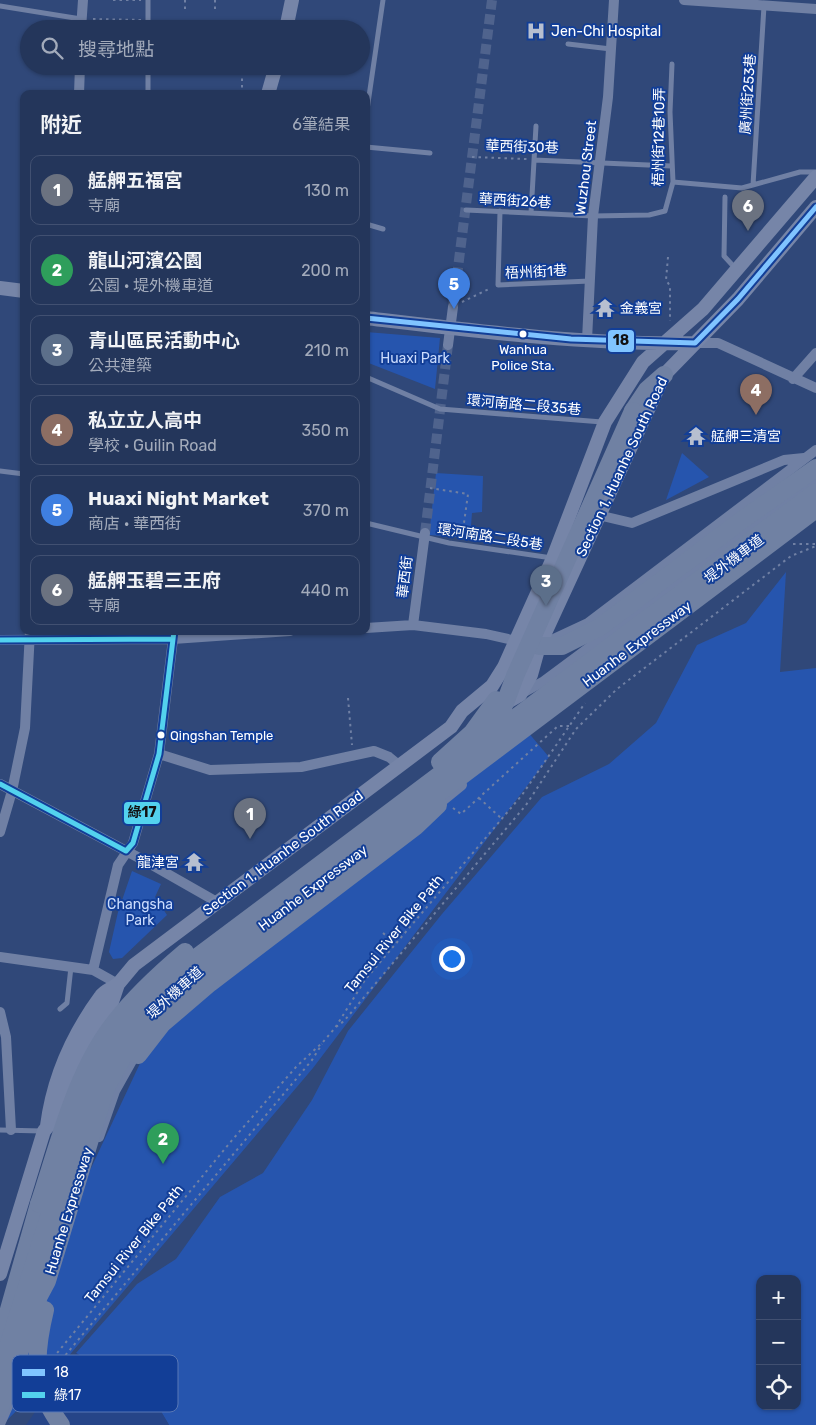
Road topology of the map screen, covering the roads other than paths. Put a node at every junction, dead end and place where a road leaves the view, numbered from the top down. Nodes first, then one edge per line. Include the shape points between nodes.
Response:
1 (84, 0) edge
2 (148, 0) edge
3 (292, 0) edge
4 (383, 0) edge
5 (614, 0) edge
6 (684, 0) edge
7 (715, 1) edge
8 (744, 2) edge
9 (764, 5) junction
10 (0, 6) edge
11 (816, 9) edge
12 (63, 20) edge
13 (82, 20) edge
14 (148, 20) edge
15 (288, 20) edge
16 (568, 44) dead end
17 (611, 49) junction
18 (672, 64) dead end
19 (80, 75) edge
20 (148, 75) edge
21 (273, 75) edge
22 (79, 90) edge
23 (148, 90) edge
24 (269, 90) edge
25 (370, 94) edge
26 (536, 126) dead end
27 (370, 147) edge
28 (430, 153) dead end
29 (534, 160) junction
30 (600, 161) junction
31 (671, 166) junction
32 (816, 172) edge
33 (816, 177) edge
34 (672, 182) junction
35 (753, 185) junction
36 (725, 198) dead end
37 (816, 207) edge
38 (466, 210) dead end
39 (500, 211) junction
40 (665, 211) joint
41 (531, 213) junction
42 (593, 216) junction
43 (370, 225) edge
44 (383, 229) dead end
45 (736, 269) junction
46 (590, 281) junction
47 (0, 288) edge
48 (20, 290) edge
49 (453, 307) tunnel mouth
50 (370, 318) edge
51 (450, 328) junction
52 (587, 340) junction
53 (666, 340) junction
54 (694, 343) junction
55 (448, 345) tunnel mouth
56 (816, 353) edge
57 (664, 376) junction
58 (794, 378) junction
59 (370, 379) edge
60 (816, 388) edge
61 (605, 422) junction
62 (816, 450) edge
63 (810, 463) edge
64 (0, 472) edge
65 (20, 474) edge
66 (816, 479) edge
67 (816, 492) edge
68 (816, 509) edge
69 (816, 515) edge
70 (598, 516) junction
71 (370, 524) edge
72 (424, 535) junction
73 (552, 558) junction
74 (413, 625) junction
75 (370, 628) edge
76 (174, 635) edge
77 (30, 636) edge
78 (107, 636) edge
79 (0, 640) edge
80 (517, 641) junction
81 (539, 646) junction
82 (515, 676) junction
83 (520, 695) junction
84 (451, 727) junction
85 (160, 754) junction
86 (400, 766) junction
87 (478, 770) junction
88 (0, 784) edge
89 (12, 791) junction
90 (0, 832) edge
91 (126, 851) junction
92 (217, 902) junction
93 (0, 957) edge
94 (71, 967) junction
95 (93, 970) junction
96 (118, 984) junction
97 (60, 1009) dead end
98 (0, 1012) edge
99 (62, 1098) junction
100 (97, 1124) junction
101 (45, 1129) junction
102 (0, 1130) edge
103 (11, 1130) junction
104 (39, 1204) junction
105 (0, 1274) edge
106 (47, 1281) junction
107 (0, 1312) edge
108 (0, 1341) edge
109 (0, 1355) edge
110 (18, 1355) edge
111 (18, 1355) edge
112 (26, 1355) edge
113 (38, 1355) edge
114 (12, 1370) edge
115 (0, 1372) edge
116 (12, 1374) edge
117 (12, 1392) edge
118 (0, 1402) edge
119 (0, 1408) edge
120 (52, 1412) edge
121 (0, 1424) edge
122 (61, 1425) edge

1 - 13 street
2 - 14 lane
3 - 15 street
4 - 25 lane
5 - 17 street, Wuzhou Street
6 - 7 street
7 - 8 street
8 - 9 street
9 - 11 street
9 - 35 lane, 廣州街253巷
10 - 12 lane
16 - 17 lane
17 - 30 street, Wuzhou Street
18 - 31 lane, 梧州街12巷10弄
19 - 22 street
20 - 23 lane
21 - 24 street
26 - 29 lane
27 - 28 lane
29 - 30 lane, 華西街30巷
29 - 41 lane
30 - 31 lane, 華西街30巷
30 - 42 street, Wuzhou Street
31 - 34 lane, 梧州街12巷10弄
32 - 35 lane via 800,172
33 - 45 street, Section 1, Huanhe South Road
34 - 35 lane via 742,188
34 - 40 lane, 梧州街12巷10弄
36 - 45 lane via 724,256
37 - 54 street, Section 1, Huanhe South Road via 738,299
38 - 39 lane, 華西街26巷
39 - 41 lane, 華西街26巷
39 - 46 lane, 梧州街1巷 via 498,285
40 - 42 lane, 華西街26巷 via 649,215
41 - 42 lane, 華西街26巷
42 - 46 street, Wuzhou Street
43 - 44 lane
45 - 53 street, Section 1, Huanhe South Road via 703,309
46 - 52 street, Wuzhou Street
47 - 48 street
49 - 51 street
50 - 51 street
51 - 52 street
51 - 55 street
52 - 53 street
53 - 54 street
53 - 61 street, Section 1, Huanhe South Road via 643,362
54 - 57 street, Section 1, Huanhe South Road
54 - 58 street via 718,343
56 - 58 street
57 - 70 street, Section 1, Huanhe South Road
57 - 82 highway, bridge via 647,390 633,411
58 - 60 street
59 - 61 lane, 環河南路二段35巷 via 440,409
61 - 73 street, Section 1, Huanhe South Road
62 - 63 street
63 - 70 street via 784,460 632,523
63 - 81 street via 588,623
63 - 81 highway via 600,627 562,646
64 - 65 lane
66 - 83 street via 544,682
67 - 115 highway, Huanhe Expressway, bridge via 188,964 140,1010 118,1038 83,1109
68 - 100 highway, Huanhe Expressway, bridge via 198,974 152,1016 126,1051 105,1090
69 - 87 street, 堤外機車道
70 - 81 street, Section 1, Huanhe South Road
71 - 72 lane, 環河南路二段5巷
72 - 73 lane, 環河南路二段5巷 via 461,545
72 - 74 street, 華西街
73 - 80 street, Section 1, Huanhe South Road
74 - 75 street
74 - 80 street
76 - 78 street
76 - 85 street
77 - 78 street
77 - 79 street
77 - 89 street via 25,728
80 - 81 street
80 - 84 street, Section 1, Huanhe South Road via 492,686 462,711
81 - 83 street, Section 1, Huanhe South Road via 531,675
82 - 100 highway, bridge via 505,703 483,743 440,803 416,826 218,977 162,1024 143,1048
82 - 104 highway, bridge via 472,733 445,758 188,949 146,984 114,1023 88,1066
83 - 84 street, Section 1, Huanhe South Road via 469,723
84 - 86 street, Section 1, Huanhe South Road
85 - 86 street via 210,770 301,767 374,751
85 - 91 street via 133,843
86 - 92 street, Section 1, Huanhe South Road
87 - 110 street, 堤外機車道 via 445,790 199,976 153,1017 127,1052 109,1086
87 - 112 street, 堤外機車道 via 450,795 205,982 159,1023 133,1057 116,1091
88 - 89 street
89 - 90 street
89 - 91 street
91 - 92 street
91 - 95 street via 118,865
92 - 96 street, Section 1, Huanhe South Road via 134,965
93 - 94 street
94 - 95 street
94 - 97 lane via 67,1003
95 - 96 street
96 - 99 street, Section 1, Huanhe South Road via 112,1002 94,1027 74,1065
96 - 101 street, Section 1, Huanhe South Road via 102,994 77,1034 59,1073
98 - 103 street via 6,1037
99 - 101 street, Section 1, Huanhe South Road via 58,1114
99 - 109 lane via 71,1106 73,1113
100 - 106 highway, Huanhe Expressway, bridge
101 - 103 lane
101 - 105 street, Section 1, Huanhe South Road
102 - 103 lane
104 - 107 highway via 27,1225
104 - 108 highway
106 - 111 highway, Huanhe Expressway, bridge
106 - 113 highway, bridge
114 - 118 street, 堤外機車道
116 - 119 highway, Huanhe Expressway, bridge
117 - 121 street, 堤外機車道
120 - 122 highway, bridge

